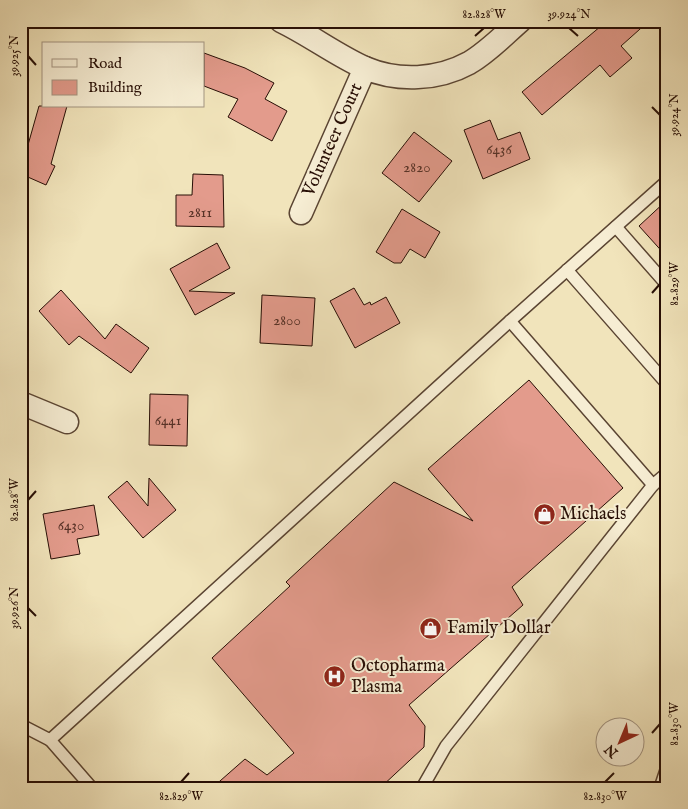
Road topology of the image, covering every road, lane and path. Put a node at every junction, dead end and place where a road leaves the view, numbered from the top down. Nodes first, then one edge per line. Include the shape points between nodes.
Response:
1 (281, 21) edge
2 (520, 21) edge
3 (365, 68) junction
4 (667, 181) edge
5 (301, 213) dead end
6 (616, 227) junction
7 (567, 270) junction
8 (667, 285) edge
9 (510, 321) junction
10 (667, 384) edge
11 (21, 403) edge
12 (67, 422) dead end
13 (667, 473) edge
14 (653, 486) junction
15 (21, 725) edge
16 (50, 740) junction
17 (667, 767) edge
18 (92, 788) edge
19 (422, 788) edge
20 (660, 788) edge

1 - 3 street
2 - 3 street via 491,47 449,72 410,78
3 - 5 street, Volunteer Court
4 - 6 lane
6 - 7 lane
6 - 8 lane
7 - 9 lane
7 - 10 lane
9 - 14 lane
9 - 16 lane
11 - 12 street
13 - 14 lane
14 - 19 lane via 446,746
15 - 16 lane
16 - 18 lane
17 - 20 lane

